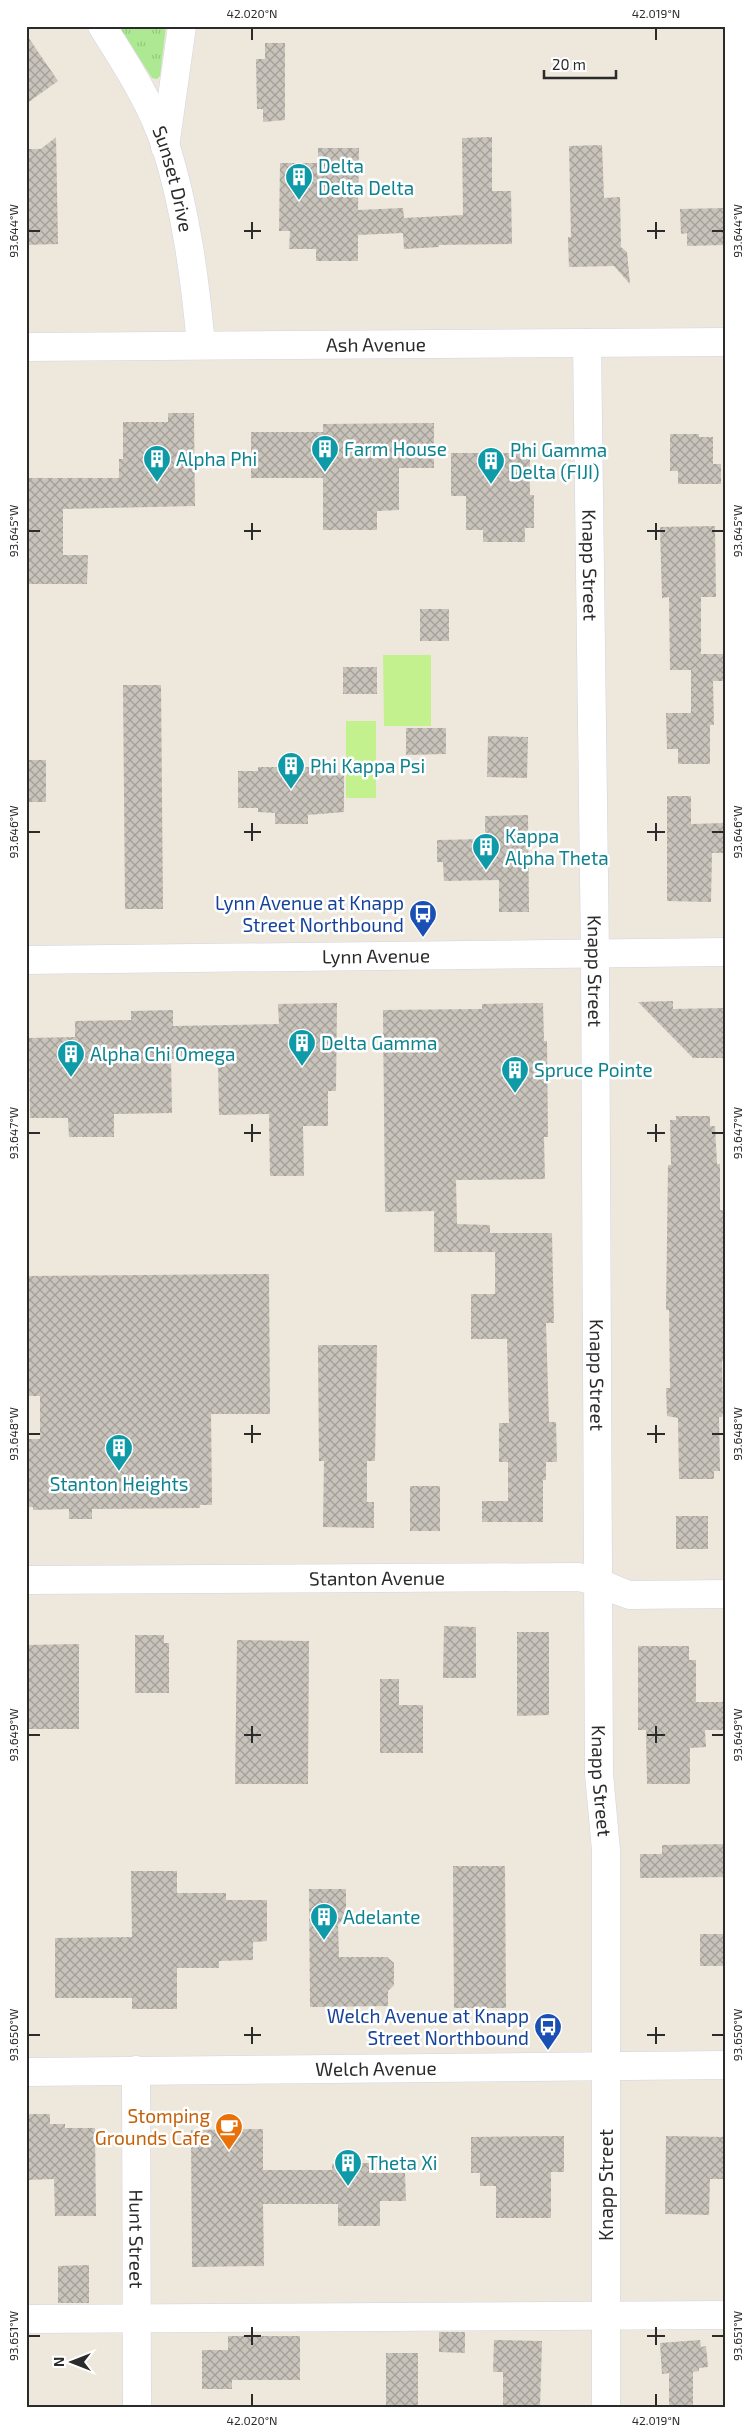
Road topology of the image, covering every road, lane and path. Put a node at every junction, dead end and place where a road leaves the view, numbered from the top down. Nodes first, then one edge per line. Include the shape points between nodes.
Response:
1 (102, 26) edge
2 (182, 26) edge
3 (165, 147) junction
4 (726, 342) edge
5 (587, 343) junction
6 (201, 346) junction
7 (26, 347) edge
8 (595, 952) junction
9 (726, 952) edge
10 (26, 960) edge
11 (26, 1580) edge
12 (598, 1582) junction
13 (726, 1594) edge
14 (726, 2065) edge
15 (607, 2066) junction
16 (136, 2070) junction
17 (26, 2072) edge
18 (726, 2315) edge
19 (606, 2317) junction
20 (136, 2318) junction
21 (26, 2319) edge
22 (136, 2408) edge
23 (606, 2408) edge

1 - 3 street, Sunset Drive via 132,76
2 - 3 street
3 - 6 street, Sunset Drive via 192,262
4 - 5 street, Ash Avenue
5 - 6 street, Ash Avenue
5 - 8 street, Knapp Street
6 - 7 street, Ash Avenue
8 - 9 street, Lynn Avenue
8 - 10 street, Lynn Avenue
8 - 12 street, Knapp Street
11 - 12 street, Stanton Avenue via 578,1577
12 - 13 street, Stanton Avenue via 630,1595
12 - 15 street, Knapp Street via 599,1774 606,1850
14 - 15 street, Welch Avenue
15 - 16 street, Welch Avenue
15 - 19 street, Knapp Street
16 - 17 street, Welch Avenue
16 - 20 street, Hunt Street
18 - 19 street
19 - 20 street
19 - 23 street, Knapp Street
20 - 21 street
20 - 22 street, Hunt Street

